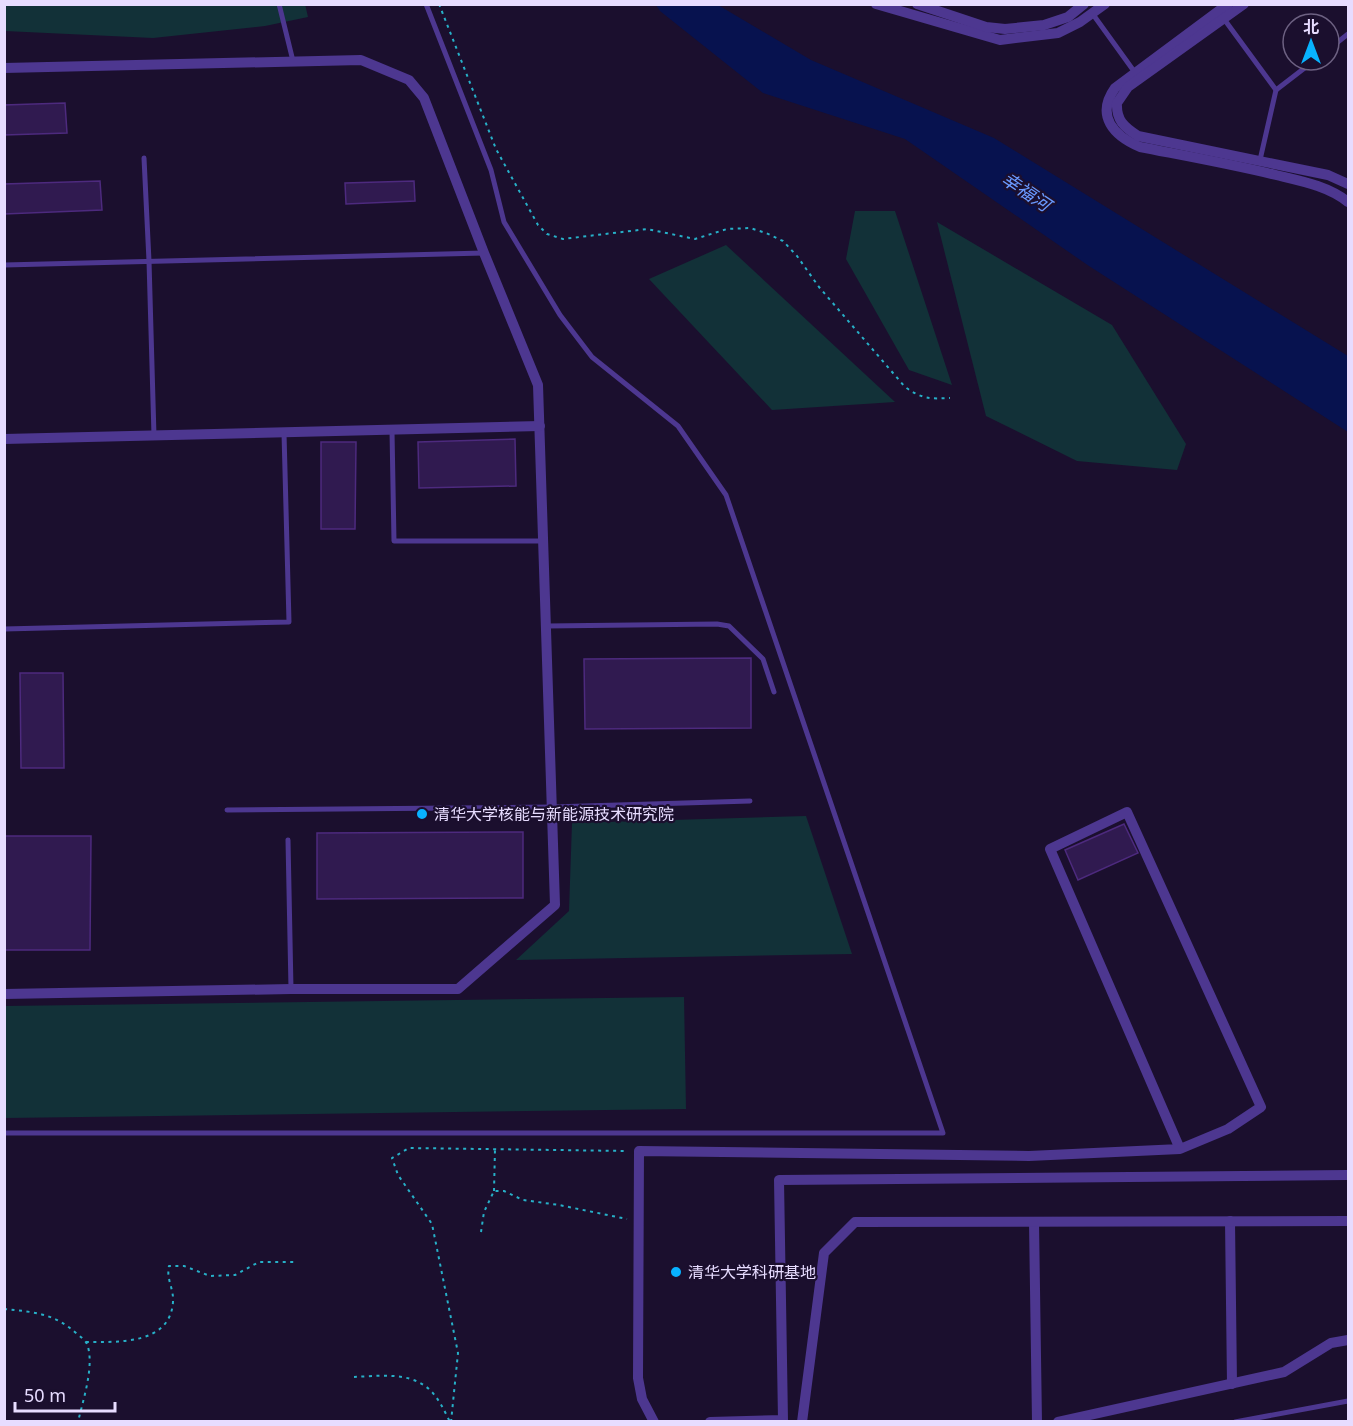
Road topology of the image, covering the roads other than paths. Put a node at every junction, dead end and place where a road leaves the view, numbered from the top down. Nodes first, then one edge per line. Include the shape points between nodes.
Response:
1 (279, 4) edge
2 (426, 4) edge
3 (876, 4) edge
4 (1085, 4) edge
5 (1105, 4) edge
6 (1228, 4) edge
7 (1244, 4) edge
8 (919, 5) edge
9 (1093, 14) junction
10 (1221, 16) junction
11 (917, 17) junction
12 (293, 61) junction
13 (4, 68) edge
14 (1299, 72) edge
15 (1137, 75) junction
16 (1276, 90) junction
17 (144, 159) dead end
18 (1259, 166) junction
19 (1348, 184) edge
20 (1348, 202) edge
21 (484, 253) junction
22 (149, 261) junction
23 (4, 265) edge
24 (540, 426) junction
25 (392, 431) junction
26 (284, 433) junction
27 (154, 436) junction
28 (4, 439) edge
29 (544, 541) junction
30 (547, 626) junction
31 (4, 629) edge
32 (774, 692) dead end
33 (750, 801) dead end
34 (552, 807) junction
35 (227, 810) dead end
36 (288, 840) dead end
37 (291, 989) junction
38 (4, 994) edge
39 (4, 1133) edge
40 (1180, 1149) junction
41 (1348, 1175) edge
42 (1230, 1221) junction
43 (1348, 1221) edge
44 (1034, 1222) junction
45 (1348, 1340) edge
46 (1232, 1384) junction
47 (1348, 1401) edge
48 (654, 1422) edge
49 (710, 1422) edge
50 (802, 1422) edge
51 (1037, 1422) edge
52 (1058, 1422) edge
53 (1235, 1422) edge

1 - 12 lane
2 - 39 lane via 491,170 504,222 560,315 592,357 678,426 726,495 943,1133
3 - 11 street
4 - 8 street via 1068,17 1044,25 1005,29 986,27
4 - 9 lane
5 - 9 street
6 - 10 street
7 - 10 street
8 - 11 lane
9 - 11 street via 1058,33 1000,40
9 - 15 lane
10 - 15 street
10 - 16 lane
12 - 13 street
12 - 21 street via 361,60 409,80 424,98
14 - 16 lane
15 - 18 street via 1115,88 1108,98 1109,119 1115,132 1126,141 1140,147
16 - 18 lane
17 - 22 lane
18 - 19 street via 1328,175
18 - 20 street via 1311,183
21 - 22 lane
21 - 24 street via 538,385
22 - 23 lane
22 - 27 lane
24 - 25 street
24 - 29 street
25 - 26 street
25 - 29 lane via 394,541
26 - 27 street
26 - 31 lane via 289,622
27 - 28 street
29 - 30 street
30 - 32 lane via 729,626 763,659
30 - 34 street
33 - 34 lane
34 - 35 lane
34 - 37 street via 555,905 458,989
36 - 37 lane
37 - 38 street
40 - 40 street via 1228,1129 1261,1107 1126,812 1050,849
40 - 48 street via 1029,1156 639,1151 638,1378 642,1399
41 - 49 street via 779,1180 783,1420
42 - 43 street
42 - 44 street
42 - 46 street
44 - 50 street via 855,1222 824,1253
44 - 51 street
45 - 46 street via 1331,1343 1284,1372
46 - 52 street
47 - 53 lane

